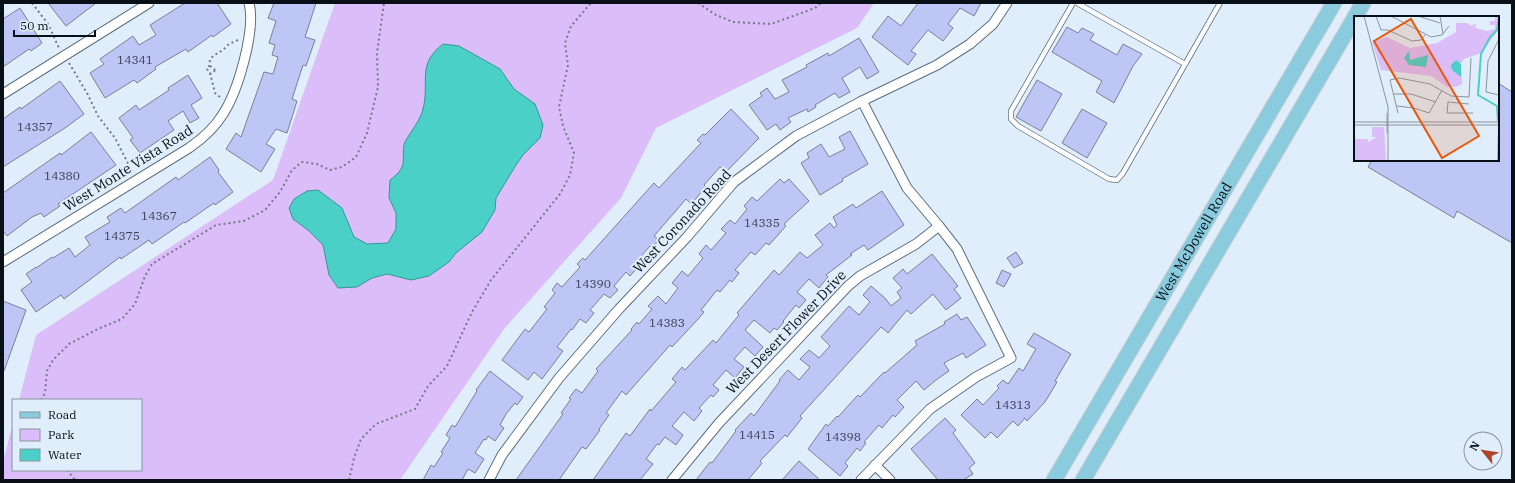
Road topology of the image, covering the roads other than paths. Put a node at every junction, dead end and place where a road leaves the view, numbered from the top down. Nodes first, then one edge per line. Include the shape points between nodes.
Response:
1 (149, 3) edge
2 (249, 3) edge
3 (1007, 3) edge
4 (1073, 3) edge
5 (1077, 3) edge
6 (1220, 3) edge
7 (1334, 3) edge
8 (1363, 3) edge
9 (1356, 16) edge
10 (1354, 19) edge
11 (1185, 64) junction
12 (3, 94) edge
13 (862, 101) junction
14 (1224, 191) junction
15 (1245, 203) junction
16 (939, 226) junction
17 (3, 262) edge
18 (875, 465) junction
19 (489, 480) edge
20 (672, 480) edge
21 (861, 480) edge
22 (890, 480) edge
23 (1054, 480) edge
24 (1083, 480) edge

1 - 12 street
2 - 17 street, West Monte Vista Road via 250,26 244,63 230,102 207,135
3 - 13 street, West Coronado Road via 993,24 970,44 937,65
4 - 11 lane via 1011,110 1010,119 1109,179 1117,180 1123,174
5 - 11 lane
6 - 11 lane
7 - 14 main road, West McDowell Road
8 - 9 main road, West McDowell Road
10 - 15 main road, West McDowell Road
13 - 16 street via 907,188
13 - 19 street, West Coronado Road via 796,136 734,182 560,378 502,456
14 - 15 main road
14 - 23 main road, West McDowell Road
15 - 24 main road, West McDowell Road
16 - 18 street via 956,249 1011,358 976,377 930,409
16 - 20 street, West Desert Flower Drive via 916,244 860,276 848,286 719,423
18 - 21 street
18 - 22 street

